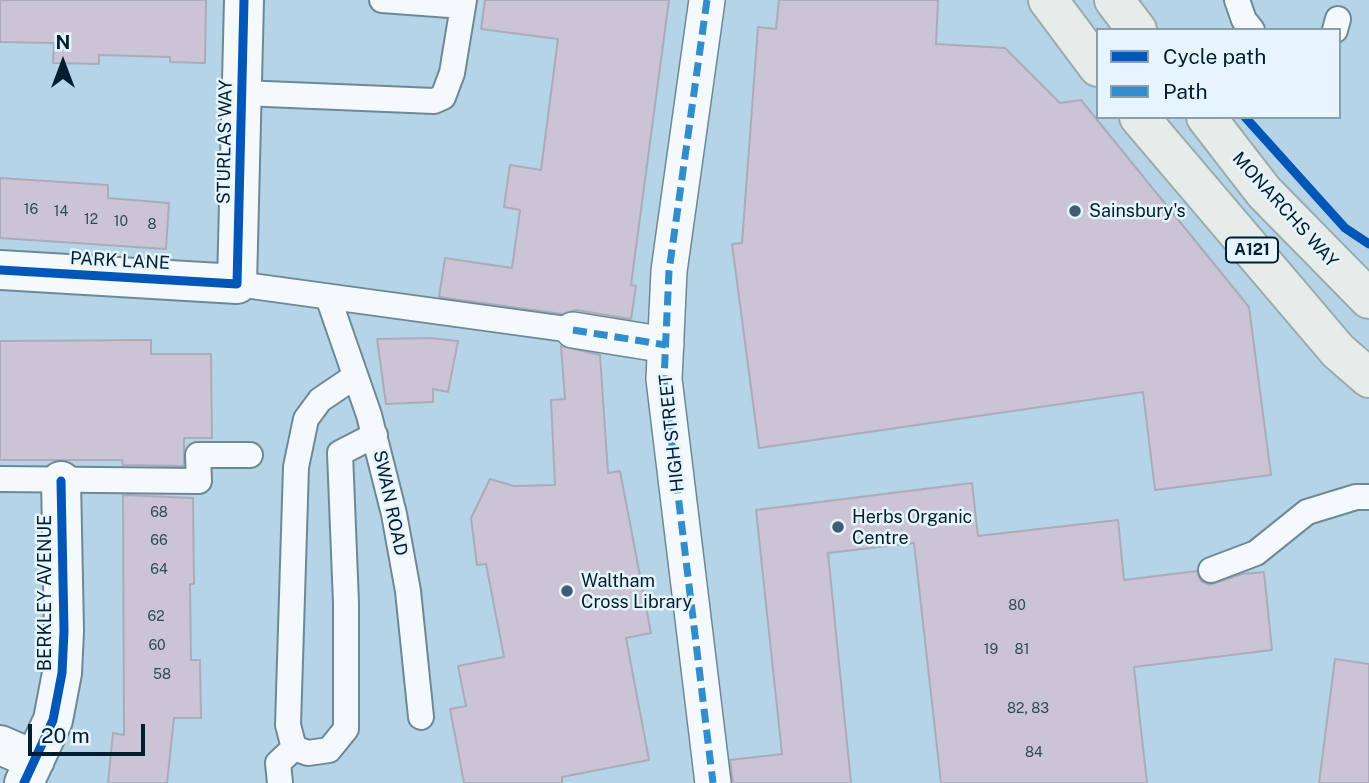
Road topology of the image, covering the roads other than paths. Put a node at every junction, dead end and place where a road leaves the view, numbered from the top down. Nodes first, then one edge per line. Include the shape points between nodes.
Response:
1 (244, 0) edge
2 (382, 0) edge
3 (707, 0) edge
4 (1048, 0) edge
5 (1114, 0) edge
6 (1237, 0) edge
7 (463, 3) edge
8 (1135, 28) edge
9 (1251, 28) edge
10 (1096, 64) edge
11 (242, 93) junction
12 (1141, 119) edge
13 (1208, 119) edge
14 (0, 270) edge
15 (237, 284) junction
16 (328, 297) junction
17 (1369, 299) edge
18 (573, 330) joint
19 (666, 345) junction
20 (354, 377) junction
21 (1369, 378) edge
22 (375, 435) junction
23 (250, 455) dead end
24 (0, 479) edge
25 (61, 481) junction
26 (1369, 498) edge
27 (1211, 570) dead end
28 (421, 717) dead end
29 (0, 745) edge
30 (294, 748) junction
31 (30, 771) edge
32 (280, 783) edge
33 (713, 783) edge

1 - 11 street, STURLAS WAY
2 - 7 lane
3 - 19 street, HIGH STREET via 669,271
4 - 10 main road
5 - 8 main road
6 - 9 lane
7 - 11 lane via 452,72 443,97 434,101
11 - 15 street, STURLAS WAY
12 - 21 main road, A121 via 1338,351
13 - 17 main road, MONARCHS WAY / A121 via 1264,192
14 - 15 street, PARK LANE
15 - 16 lane, PARK LANE
16 - 18 lane, PARK LANE
16 - 20 lane, SWAN ROAD
18 - 19 street
19 - 33 street, HIGH STREET via 664,379
20 - 22 lane, SWAN ROAD
20 - 30 lane via 320,400 306,419 296,467 288,725
22 - 28 lane, SWAN ROAD via 408,591
22 - 30 lane via 340,453 346,729 329,750 308,753
23 - 25 lane via 198,455 199,481
24 - 25 lane
25 - 31 street, BERKLEY AVENUE via 62,673 53,720
26 - 27 lane via 1356,497 1307,512 1256,553
29 - 31 street, BERKLEY AVENUE
30 - 32 lane via 278,763

